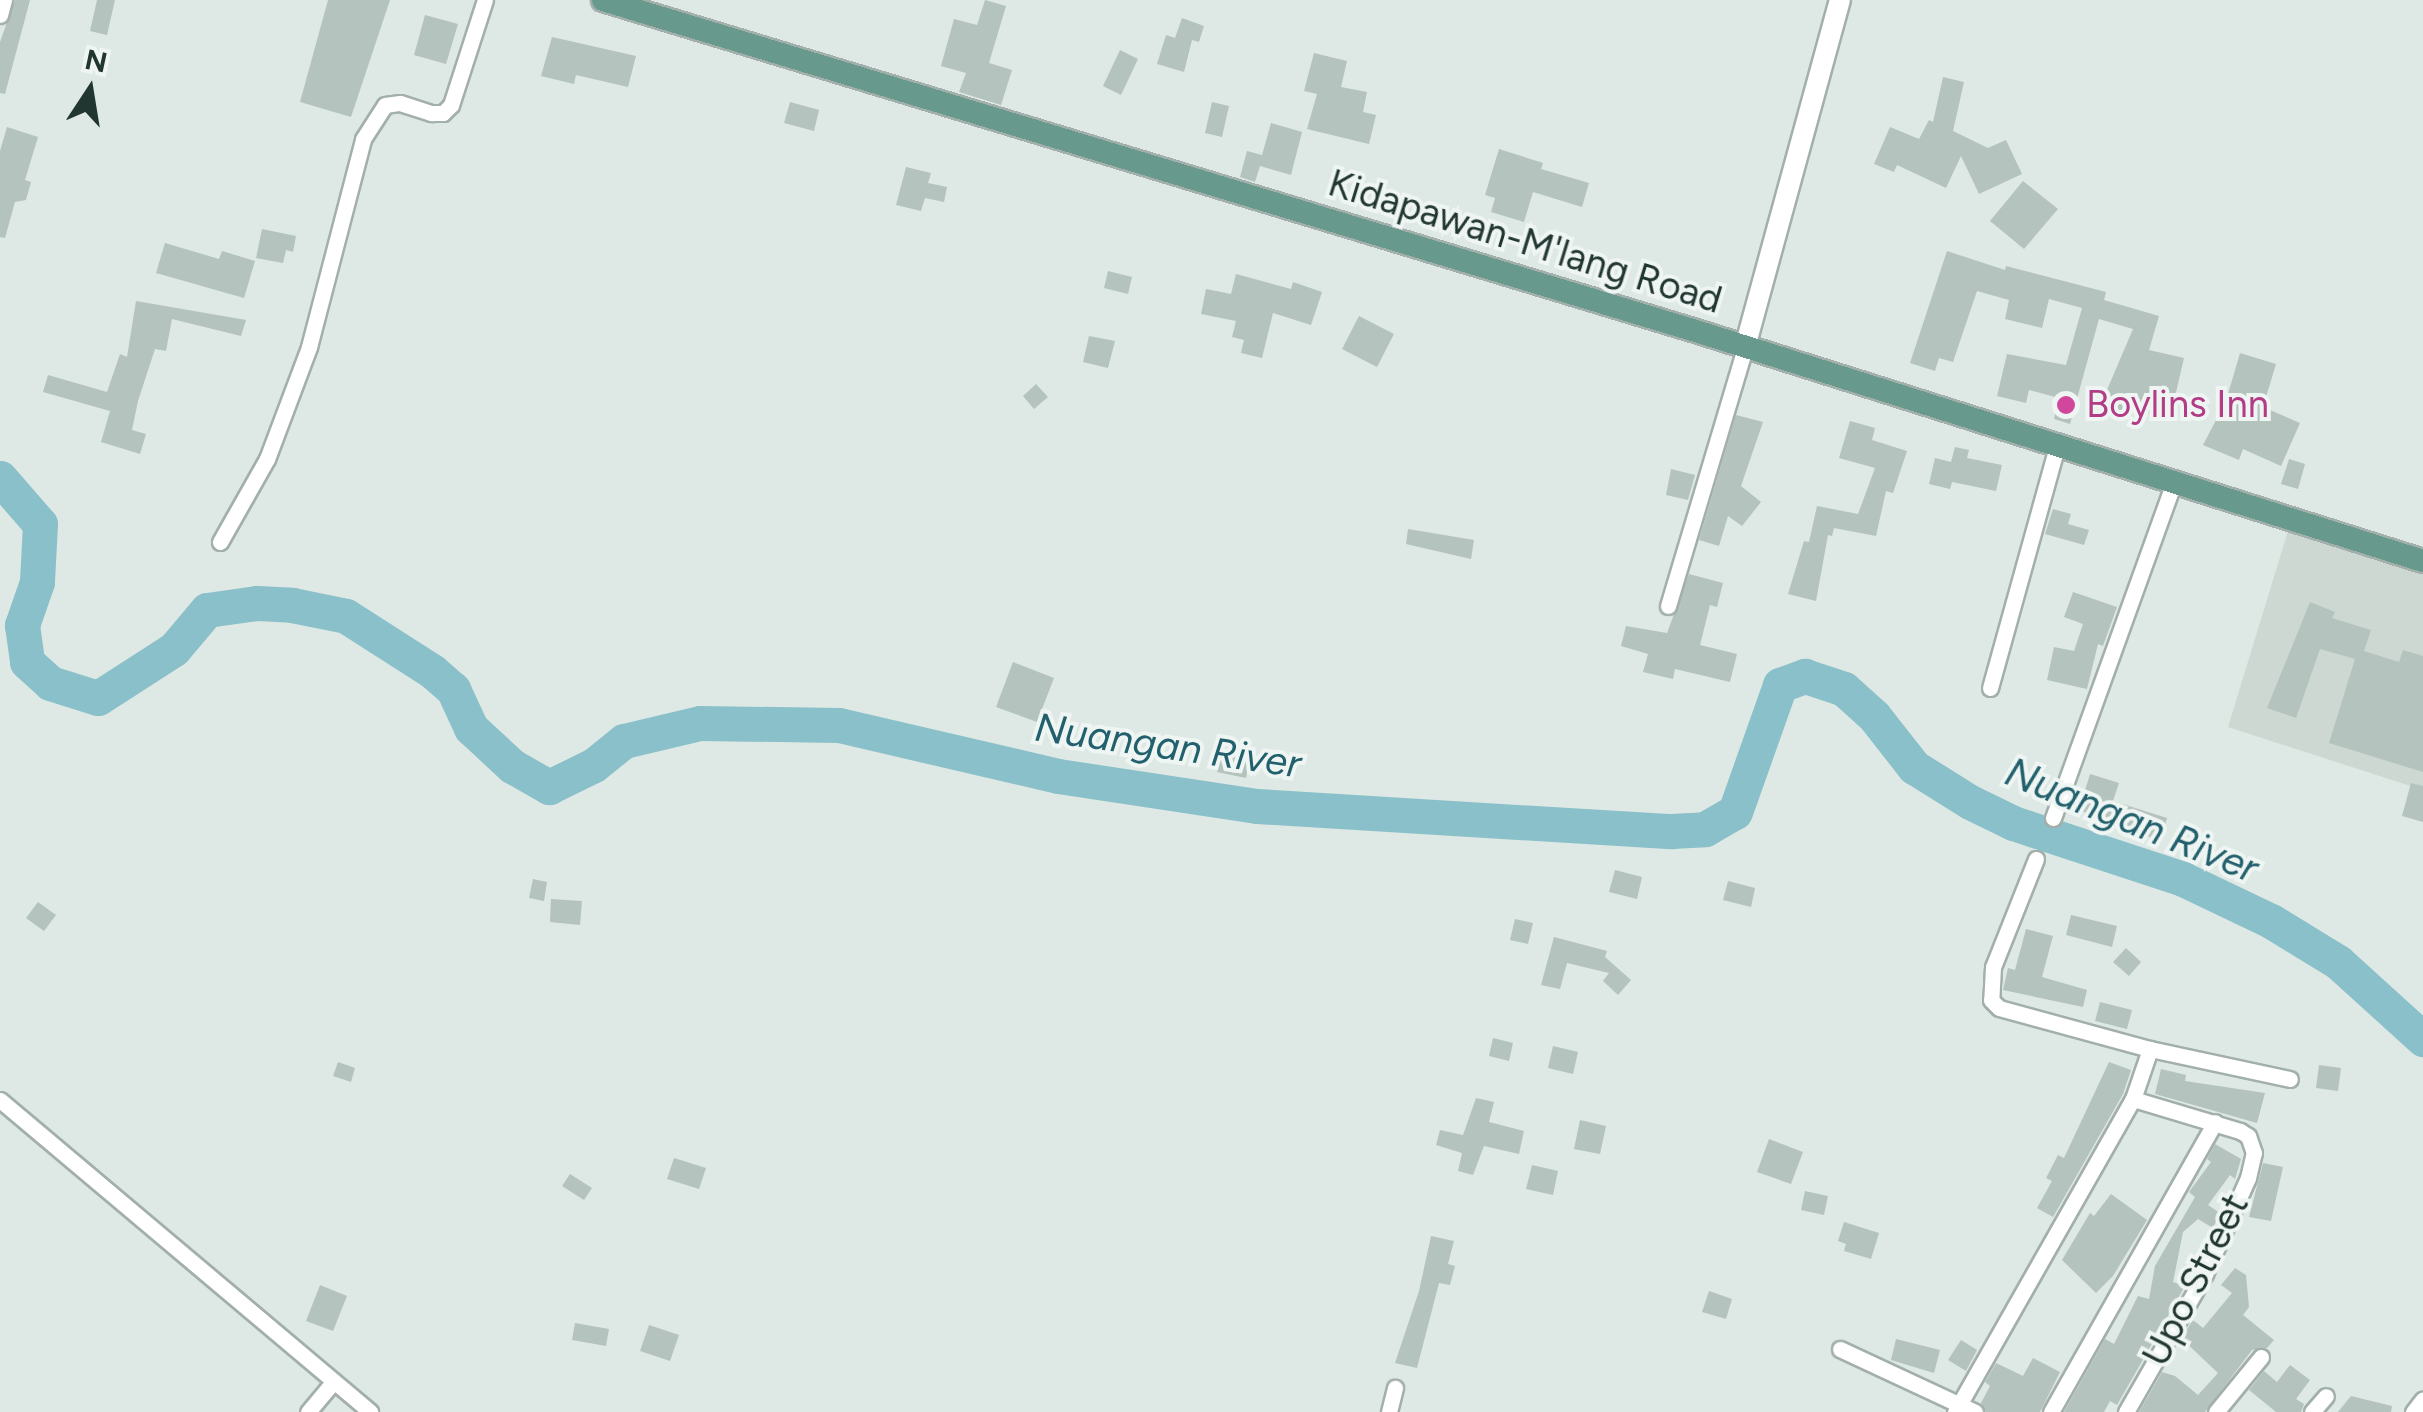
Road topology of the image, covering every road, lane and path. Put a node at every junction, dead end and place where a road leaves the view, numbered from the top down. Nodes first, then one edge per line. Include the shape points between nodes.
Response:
1 (4, 0) edge
2 (486, 0) edge
3 (603, 0) edge
4 (1840, 0) edge
5 (0, 15) edge
6 (1745, 347) junction
7 (2058, 447) junction
8 (2173, 484) junction
9 (220, 542) dead end
10 (2423, 561) edge
11 (1668, 606) dead end
12 (1990, 688) dead end
13 (2053, 818) dead end
14 (2036, 860) dead end
15 (2150, 1049) junction
16 (2290, 1079) dead end
17 (2133, 1099) junction
18 (0, 1100) edge
19 (2215, 1122) junction
20 (1840, 1349) dead end
21 (2261, 1357) dead end
22 (333, 1382) junction
23 (1395, 1388) dead end
24 (2326, 1396) dead end
25 (2423, 1399) edge
26 (1963, 1409) edge
27 (308, 1412) edge
28 (370, 1412) edge
29 (1389, 1412) edge
30 (2051, 1412) edge
31 (2126, 1412) edge
32 (2216, 1412) edge
33 (2312, 1412) edge
34 (2413, 1412) edge

1 - 5 street
2 - 9 street via 451,105 432,113 385,104 362,138 309,348 267,459
3 - 6 main road, Kidapawan-M'lang Road
4 - 6 street
6 - 7 main road, Kidapawan-M'lang Road
6 - 11 street
7 - 8 main road, Kidapawan-M'lang Road
7 - 12 street
8 - 10 main road, Kidapawan-M'lang Road
8 - 13 street
14 - 15 street via 1992,967 1991,1000 2012,1015
15 - 16 street
15 - 17 street
17 - 19 street
17 - 26 street
18 - 22 street
19 - 30 street
19 - 31 street, Upo Street via 2240,1131 2253,1144 2254,1161 2228,1225
20 - 26 street
21 - 32 street
22 - 27 street
22 - 28 street
23 - 29 street
24 - 33 street
25 - 34 street

